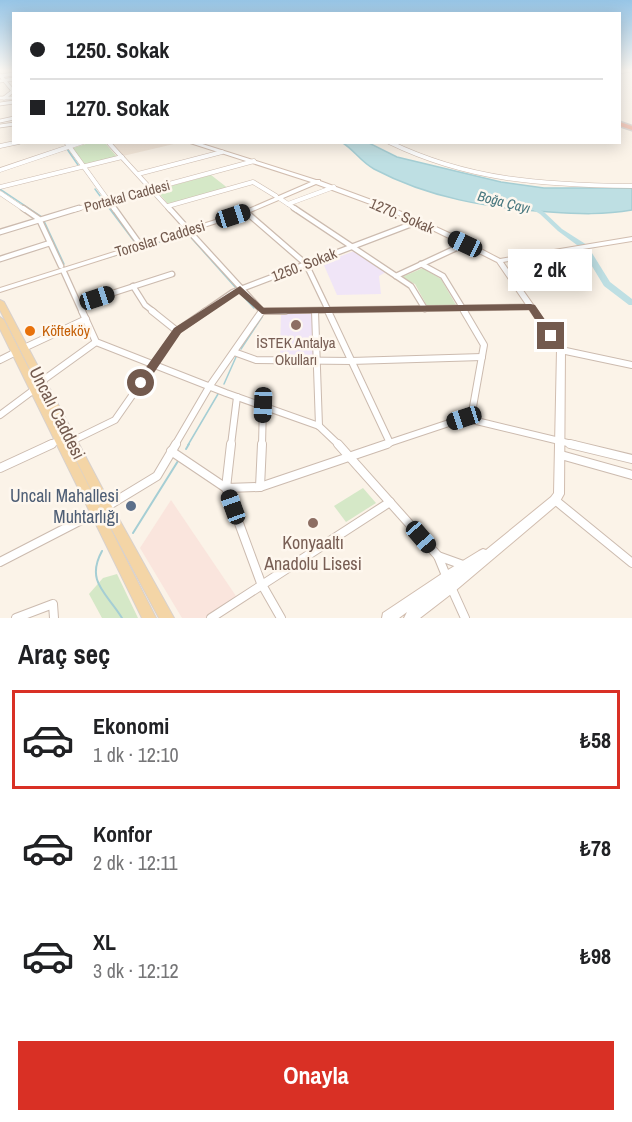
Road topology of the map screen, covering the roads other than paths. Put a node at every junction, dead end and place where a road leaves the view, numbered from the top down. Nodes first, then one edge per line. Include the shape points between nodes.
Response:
1 (68, 144) edge
2 (78, 144) edge
3 (110, 144) edge
4 (196, 144) edge
5 (394, 144) edge
6 (70, 147) junction
7 (222, 152) junction
8 (122, 157) junction
9 (254, 161) junction
10 (83, 167) junction
11 (0, 170) edge
12 (138, 174) junction
13 (315, 180) junction
14 (632, 186) edge
15 (1, 187) edge
16 (334, 188) junction
17 (152, 189) junction
18 (0, 193) edge
19 (277, 197) junction
20 (108, 200) junction
21 (288, 204) junction
22 (168, 207) junction
23 (245, 211) junction
24 (39, 219) junction
25 (417, 222) junction
26 (188, 229) junction
27 (0, 232) edge
28 (632, 239) edge
29 (50, 243) junction
30 (139, 243) junction
31 (465, 244) junction
32 (351, 247) junction
33 (0, 259) edge
34 (498, 261) junction
35 (306, 264) junction
36 (422, 264) junction
37 (62, 268) junction
38 (172, 274) dead end
39 (396, 276) junction
40 (133, 286) junction
41 (0, 288) edge
42 (240, 289) junction
43 (0, 302) edge
44 (79, 304) junction
45 (531, 307) junction
46 (464, 308) junction
47 (425, 309) junction
48 (315, 310) junction
49 (328, 310) junction
50 (262, 311) junction
51 (86, 319) junction
52 (0, 320) edge
53 (177, 331) junction
54 (4, 337) edge
55 (96, 342) junction
56 (20, 350) junction
57 (561, 350) junction
58 (234, 352) junction
59 (482, 357) junction
60 (0, 360) edge
61 (316, 361) junction
62 (351, 361) junction
63 (154, 365) junction
64 (632, 365) edge
65 (39, 385) junction
66 (209, 387) junction
67 (237, 397) junction
68 (263, 405) junction
69 (0, 415) edge
70 (471, 418) junction
71 (319, 426) junction
72 (60, 440) junction
73 (72, 441) junction
74 (561, 442) junction
75 (390, 443) junction
76 (171, 451) junction
77 (561, 455) junction
78 (351, 458) junction
79 (632, 459) edge
80 (0, 468) edge
81 (632, 476) edge
82 (260, 487) junction
83 (226, 488) junction
84 (555, 500) junction
85 (390, 502) junction
86 (100, 510) junction
87 (495, 549) junction
88 (438, 556) junction
89 (0, 561) edge
90 (632, 563) edge
91 (465, 565) junction
92 (449, 582) junction
93 (261, 583) junction
94 (16, 618) edge
95 (54, 618) edge
96 (149, 618) edge
97 (167, 618) edge
98 (211, 618) edge
99 (281, 618) edge
100 (388, 618) edge
101 (410, 618) edge
102 (465, 618) edge

1 - 6 street
2 - 6 street
3 - 8 street
4 - 7 street, 1270. Sokak
5 - 14 street via 444,166 501,180
6 - 10 street
6 - 11 street
7 - 9 street, 1270. Sokak
7 - 12 street
8 - 10 street
8 - 12 street
9 - 13 street, 1270. Sokak
9 - 17 street, Portakal Caddesi
10 - 15 street
10 - 20 street
12 - 17 street
13 - 16 street, 1270. Sokak
13 - 19 street, Toroslar Caddesi
16 - 21 street
16 - 25 street, 1270. Sokak
17 - 20 street, Portakal Caddesi
17 - 22 street
18 - 24 street
19 - 21 street
19 - 22 street via 253,182
19 - 23 street, Toroslar Caddesi
20 - 24 street, Portakal Caddesi
20 - 30 street
21 - 32 street
22 - 26 street
23 - 26 street, Toroslar Caddesi
23 - 35 street
24 - 27 street, Portakal Caddesi
24 - 29 street
25 - 31 street, 1270. Sokak
25 - 32 street, 1250. Sokak
26 - 30 street, Toroslar Caddesi
26 - 37 street, Toroslar Caddesi
26 - 42 street
28 - 34 street
29 - 33 street
29 - 37 street
30 - 37 street, Toroslar Caddesi
31 - 34 street, 1270. Sokak
31 - 36 street
32 - 35 street, 1250. Sokak
32 - 39 street
34 - 45 street, 1270. Sokak
35 - 42 street, 1250. Sokak
35 - 49 street
36 - 39 street
36 - 46 street via 442,276
37 - 41 street, Toroslar Caddesi
37 - 44 street
38 - 40 street
39 - 47 street via 411,286
40 - 44 street
40 - 53 street via 145,305
42 - 50 street
42 - 53 street, 1250. Sokak
43 - 56 main road, Uncalı Caddesi
44 - 51 street
45 - 46 street
45 - 57 street, 1270. Sokak
46 - 47 street
46 - 59 street via 484,345
47 - 49 street
48 - 49 street
48 - 50 street
48 - 61 street
49 - 62 street
50 - 58 street
51 - 55 street
51 - 56 street
52 - 54 main road, Uncalı Caddesi
53 - 63 street, 1250. Sokak
54 - 56 main road, Uncalı Caddesi
55 - 63 street
55 - 65 street
56 - 60 street
56 - 65 main road, Uncalı Caddesi
57 - 64 street
57 - 74 street
58 - 61 street via 256,360
58 - 66 street
59 - 62 street
59 - 70 street
61 - 62 street
61 - 71 street
62 - 75 street
63 - 66 street
63 - 73 street, 1250. Sokak via 115,420
65 - 69 street
65 - 72 main road, Uncalı Caddesi
65 - 73 main road, Uncalı Caddesi
66 - 67 street
66 - 76 street
67 - 68 street
67 - 83 street
68 - 71 street
68 - 82 street
70 - 74 street
70 - 75 street
71 - 78 street
72 - 80 street
72 - 86 main road, Uncalı Caddesi
73 - 86 main road, Uncalı Caddesi
74 - 77 street
74 - 79 street
75 - 78 street
76 - 83 street
76 - 86 street via 157,477
77 - 81 street
77 - 84 street via 559,494
78 - 82 street
78 - 85 street
82 - 83 street
83 - 93 street
84 - 87 street
84 - 90 street
85 - 88 street
85 - 93 street
86 - 89 street
86 - 96 main road, Uncalı Caddesi
86 - 97 main road, Uncalı Caddesi
87 - 91 street
87 - 92 street
88 - 91 street
88 - 92 street
91 - 92 street
92 - 100 street
92 - 101 street
92 - 102 street
93 - 98 street
93 - 99 street
94 - 95 street via 54,604

